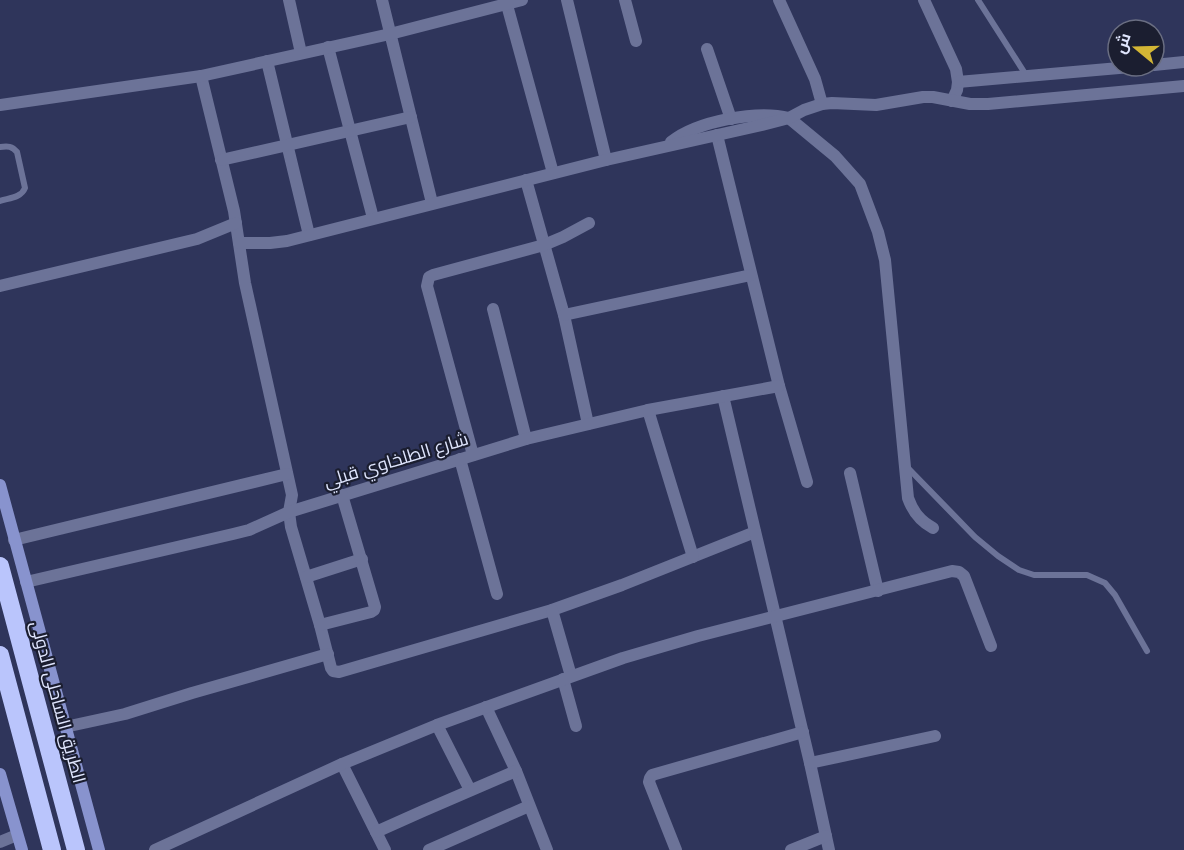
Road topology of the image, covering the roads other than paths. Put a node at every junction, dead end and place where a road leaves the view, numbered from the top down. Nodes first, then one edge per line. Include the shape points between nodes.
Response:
1 (289, 0) edge
2 (382, 0) edge
3 (522, 0) edge
4 (567, 0) edge
5 (625, 0) edge
6 (779, 0) edge
7 (924, 0) edge
8 (978, 0) edge
9 (507, 5) junction
10 (390, 34) junction
11 (636, 41) dead end
12 (328, 47) junction
13 (707, 49) dead end
14 (301, 53) junction
15 (267, 61) junction
16 (1184, 62) edge
17 (1166, 64) edge
18 (1106, 69) edge
19 (201, 76) junction
20 (1027, 77) junction
21 (958, 82) junction
22 (1184, 86) edge
23 (952, 101) junction
24 (822, 104) junction
25 (0, 105) edge
26 (411, 117) junction
27 (789, 118) junction
28 (731, 119) junction
29 (350, 131) junction
30 (717, 135) junction
31 (287, 146) junction
32 (667, 146) junction
33 (0, 147) edge
34 (221, 160) junction
35 (606, 160) junction
36 (553, 173) junction
37 (526, 180) junction
38 (0, 201) edge
39 (432, 203) junction
40 (373, 218) junction
41 (236, 223) junction
42 (589, 223) dead end
43 (309, 235) junction
44 (239, 243) junction
45 (544, 245) junction
46 (751, 275) junction
47 (0, 286) edge
48 (493, 309) dead end
49 (564, 315) junction
50 (780, 386) junction
51 (723, 396) junction
52 (648, 410) junction
53 (588, 424) junction
54 (526, 439) junction
55 (473, 455) junction
56 (460, 459) junction
57 (905, 464) junction
58 (850, 473) dead end
59 (287, 474) junction
60 (807, 482) dead end
61 (0, 485) edge
62 (342, 495) junction
63 (289, 512) junction
64 (933, 528) dead end
65 (755, 532) junction
66 (14, 540) junction
67 (693, 557) junction
68 (362, 559) junction
69 (0, 566) edge
70 (306, 577) junction
71 (26, 582) junction
72 (878, 591) junction
73 (497, 594) dead end
74 (552, 610) junction
75 (775, 616) junction
76 (320, 625) junction
77 (991, 646) dead end
78 (1148, 651) dead end
79 (328, 654) junction
80 (0, 655) edge
81 (567, 677) junction
82 (486, 707) junction
83 (437, 725) junction
84 (576, 726) dead end
85 (65, 727) junction
86 (803, 732) junction
87 (935, 736) dead end
88 (810, 763) junction
89 (342, 764) junction
90 (516, 771) junction
91 (0, 774) edge
92 (2, 787) edge
93 (470, 790) junction
94 (529, 806) junction
95 (376, 832) junction
96 (18, 835) junction
97 (826, 836) junction
98 (0, 842) edge
99 (22, 850) edge
100 (52, 850) edge
101 (76, 850) edge
102 (99, 850) edge
103 (155, 850) edge
104 (386, 850) edge
105 (429, 850) edge
106 (548, 850) edge
107 (676, 850) edge
108 (791, 850) edge
109 (829, 850) edge

1 - 14 street
2 - 10 street
3 - 9 street
4 - 35 street
5 - 11 street
6 - 24 street via 815,78
7 - 21 street via 956,69
8 - 20 lane
9 - 10 street
9 - 36 street
10 - 12 street
10 - 26 street
12 - 14 street
12 - 29 street
13 - 28 street
14 - 15 street
15 - 19 street
15 - 31 street
16 - 17 street
18 - 20 street
19 - 25 street
19 - 34 street
20 - 21 street
21 - 23 street
22 - 23 street via 988,104
23 - 24 street via 923,97 876,105
24 - 27 street
26 - 29 street
26 - 39 street
27 - 28 street via 764,115
27 - 30 street
27 - 57 street via 835,156 860,184 878,232 885,260
28 - 32 street via 691,130
29 - 31 street
29 - 40 street
30 - 32 street
30 - 46 street
31 - 34 street
31 - 43 street
32 - 35 street
33 - 38 lane via 9,146 17,152 25,188 20,195
34 - 41 street
35 - 36 street
36 - 37 street
37 - 39 street
37 - 45 street
39 - 40 street
40 - 43 street
41 - 44 street
41 - 47 street via 197,239
42 - 45 street
43 - 44 street via 279,242
44 - 59 street
45 - 49 street
45 - 55 street via 433,275 428,281
46 - 49 street
46 - 50 street
48 - 54 street
49 - 53 street
50 - 51 street, شارع الطلخاوي قبلي
50 - 60 street
51 - 52 street, شارع الطلخاوي قبلي
51 - 65 street
52 - 53 street, شارع الطلخاوي قبلي
52 - 67 street
53 - 54 street, شارع الطلخاوي قبلي
54 - 55 street, شارع الطلخاوي قبلي
55 - 56 street, شارع الطلخاوي قبلي
56 - 62 street, شارع الطلخاوي قبلي
56 - 73 street
57 - 64 street via 911,508
57 - 78 lane via 975,537 1019,570 1034,575 1088,575 1105,583
58 - 72 street
59 - 63 street via 292,495
59 - 66 street
61 - 66 street
62 - 63 street, شارع الطلخاوي قبلي
62 - 68 street
63 - 70 street
63 - 71 street, شارع الطلخاوي قبلي via 249,530
65 - 67 street
65 - 75 street
66 - 71 street
67 - 74 street
68 - 70 street
68 - 76 street via 374,610
69 - 101 highway, الطريق الساحلى الدولى
70 - 76 street
71 - 85 street
72 - 75 street
72 - 77 street via 959,572 964,576
74 - 79 street via 339,672 331,668
74 - 81 street
75 - 81 street via 659,646
75 - 86 street
76 - 79 street
79 - 85 street via 125,714
80 - 100 highway
81 - 82 street
81 - 84 street
82 - 83 street
82 - 90 street
83 - 89 street
83 - 93 street
85 - 102 street
86 - 88 street
86 - 107 street via 652,775 650,782
87 - 88 street
88 - 97 street
89 - 95 street
89 - 103 street
90 - 93 street
90 - 94 street
91 - 92 street
92 - 96 street
93 - 95 street
94 - 105 street
94 - 106 street
95 - 104 street
96 - 98 street
96 - 99 street
97 - 108 street
97 - 109 street

